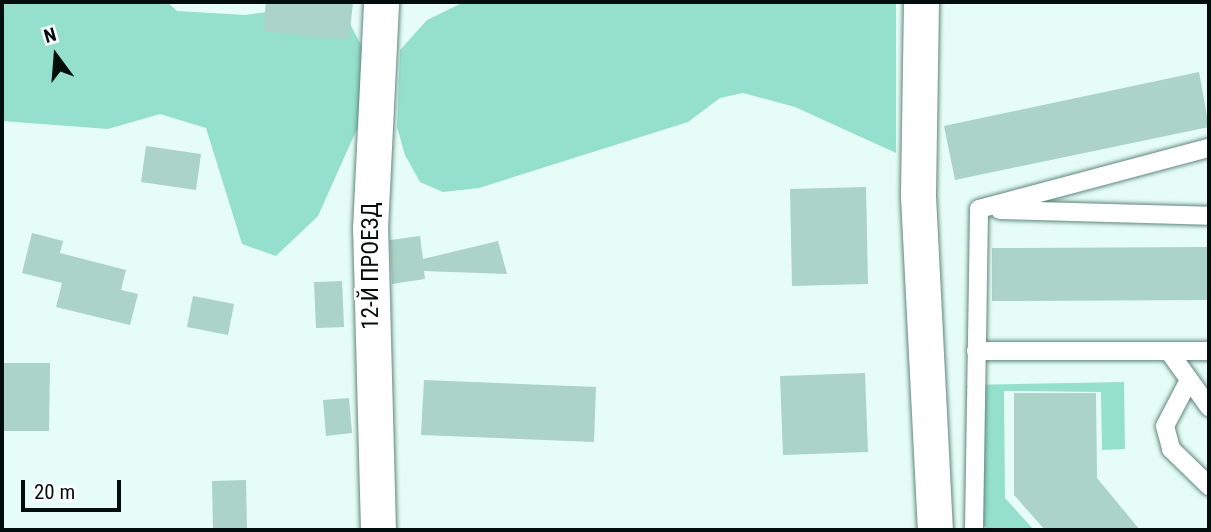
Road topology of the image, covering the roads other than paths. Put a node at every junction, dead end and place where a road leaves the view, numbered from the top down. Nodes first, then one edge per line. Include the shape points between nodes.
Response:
1 (381, 2) edge
2 (920, 2) edge
3 (1209, 148) edge
4 (979, 209) junction
5 (1209, 216) edge
6 (976, 351) junction
7 (1209, 351) edge
8 (1170, 353) junction
9 (1187, 384) junction
10 (1209, 407) edge
11 (1209, 486) edge
12 (378, 530) edge
13 (935, 530) edge
14 (974, 530) edge

1 - 12 street, 12-Й ПРОЕЗД via 370,229
2 - 13 street via 918,196
3 - 4 lane
4 - 5 lane
4 - 6 lane
6 - 8 lane
6 - 14 lane
7 - 8 lane
8 - 9 lane
9 - 10 lane
9 - 11 lane via 1165,425 1171,449

